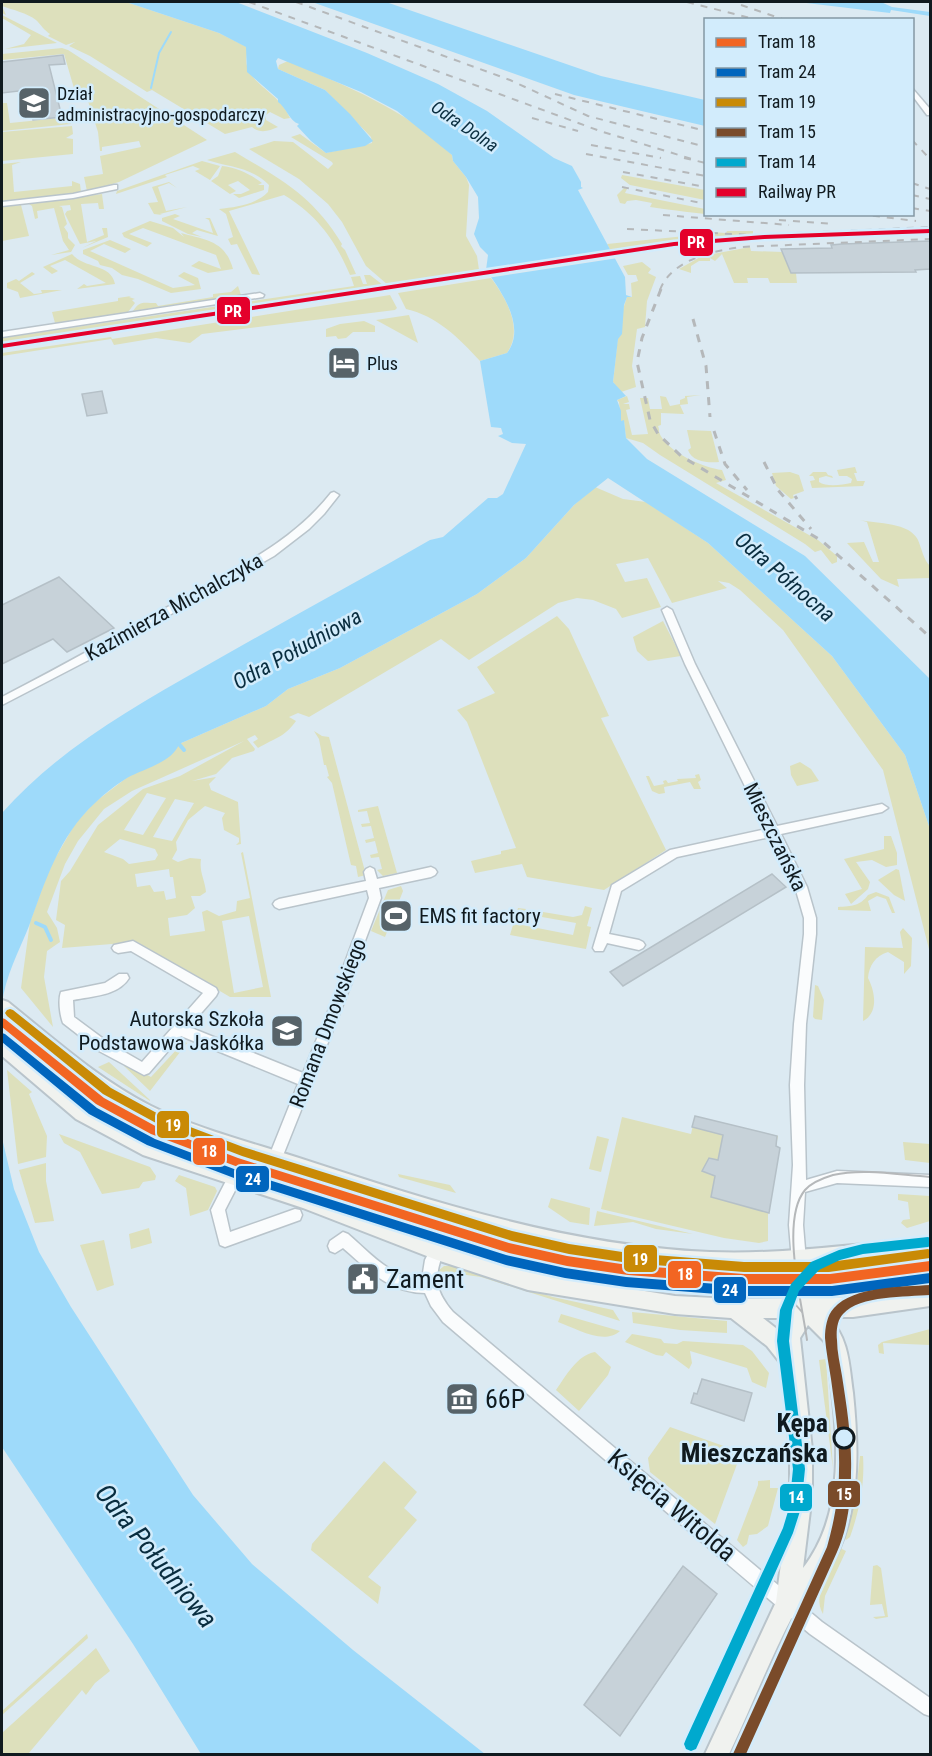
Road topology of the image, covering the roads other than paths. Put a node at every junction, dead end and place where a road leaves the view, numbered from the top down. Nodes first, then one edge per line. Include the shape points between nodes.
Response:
1 (914, 93) edge
2 (930, 113) edge
3 (114, 187) dead end
4 (2, 204) edge
5 (260, 295) dead end
6 (2, 335) edge
7 (334, 495) dead end
8 (668, 610) dead end
9 (2, 701) edge
10 (882, 808) dead end
11 (775, 833) junction
12 (431, 872) dead end
13 (372, 879) junction
14 (279, 904) dead end
15 (639, 945) dead end
16 (118, 948) dead end
17 (123, 978) dead end
18 (2, 1007) edge
19 (179, 1029) junction
20 (2, 1046) edge
21 (308, 1080) junction
22 (187, 1130) junction
23 (172, 1156) junction
24 (275, 1159) junction
25 (235, 1177) junction
26 (930, 1180) edge
27 (799, 1188) junction
28 (295, 1215) dead end
29 (518, 1233) junction
30 (335, 1246) dead end
31 (930, 1248) edge
32 (437, 1251) junction
33 (800, 1261) junction
34 (502, 1272) junction
35 (429, 1286) junction
36 (930, 1297) edge
37 (735, 1309) junction
38 (806, 1309) junction
39 (790, 1358) junction
40 (787, 1603) junction
41 (930, 1708) edge
42 (717, 1755) edge

1 - 2 street
3 - 4 street
5 - 6 street
7 - 9 street, Kazimierza Michalczyka via 324,510 274,551
8 - 11 street, Mieszczańska via 695,674
10 - 11 street
11 - 15 street via 674,853 616,888 601,943
11 - 27 street, Mieszczańska via 801,886 810,918 798,1074
12 - 13 street
13 - 14 street
13 - 21 street, Romana Dmowskiego via 375,898
16 - 19 street via 133,946 212,992
17 - 19 street via 108,988 66,996 68,1019 104,1047 144,1069
18 - 22 street via 122,1100
19 - 21 street
20 - 23 street via 98,1122
21 - 24 street, Romana Dmowskiego
22 - 23 street via 172,1141
22 - 24 street
23 - 25 street
24 - 29 street
25 - 28 street via 218,1210 225,1240
25 - 32 street
26 - 27 street via 837,1177
27 - 33 street, Mieszczańska via 796,1225
29 - 33 street via 608,1252 681,1260
29 - 34 street via 526,1241 527,1256 521,1265
30 - 35 street via 343,1239 397,1283
31 - 33 street
32 - 34 street
32 - 35 street
33 - 38 street
34 - 37 street via 528,1281 611,1296
35 - 40 street, Księcia Witolda via 448,1317
36 - 38 street via 859,1307
37 - 38 street
37 - 39 street via 774,1339
38 - 39 street via 790,1334
38 - 40 street via 832,1335 837,1348 846,1467 841,1503 822,1559
39 - 40 street via 801,1450 801,1494
40 - 41 street, Księcia Witolda
40 - 42 street

